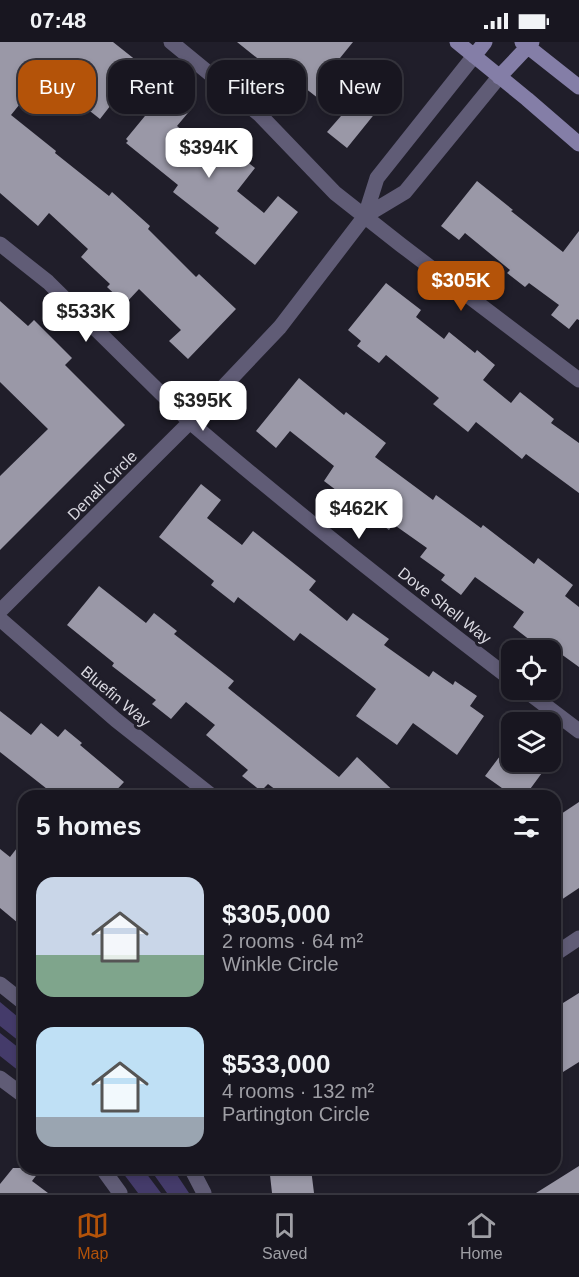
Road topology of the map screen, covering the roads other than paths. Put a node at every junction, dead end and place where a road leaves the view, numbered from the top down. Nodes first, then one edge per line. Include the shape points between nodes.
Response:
1 (171, 42) edge
2 (457, 42) edge
3 (485, 42) edge
4 (527, 43) edge
5 (474, 56) junction
6 (499, 77) junction
7 (579, 87) edge
8 (579, 144) edge
9 (365, 216) junction
10 (0, 244) edge
11 (579, 380) edge
12 (190, 422) junction
13 (0, 612) edge
14 (0, 619) edge
15 (501, 671) edge
16 (538, 700) edge
17 (579, 731) edge
18 (205, 790) edge
19 (579, 938) edge
20 (561, 950) edge
21 (0, 984) edge
22 (18, 998) edge
23 (0, 1077) edge
24 (18, 1091) edge
25 (106, 1174) edge
26 (193, 1174) edge
27 (120, 1193) edge
28 (204, 1193) edge

1 - 9 street via 260,115 330,188
2 - 5 main road
3 - 5 main road
4 - 6 main road
4 - 7 main road
5 - 6 main road
5 - 9 street, Denali Circle via 377,178
6 - 8 main road
6 - 9 street, Denali Circle via 405,192
9 - 11 street
9 - 12 street, Denali Circle via 280,327
10 - 12 street, Dove Shell Way via 48,282
12 - 13 street, Denali Circle
12 - 15 street, Dove Shell Way via 299,515
14 - 18 street, Bluefin Way via 116,720
16 - 17 street
19 - 20 street
21 - 22 street
23 - 24 street
25 - 27 street
26 - 28 street

